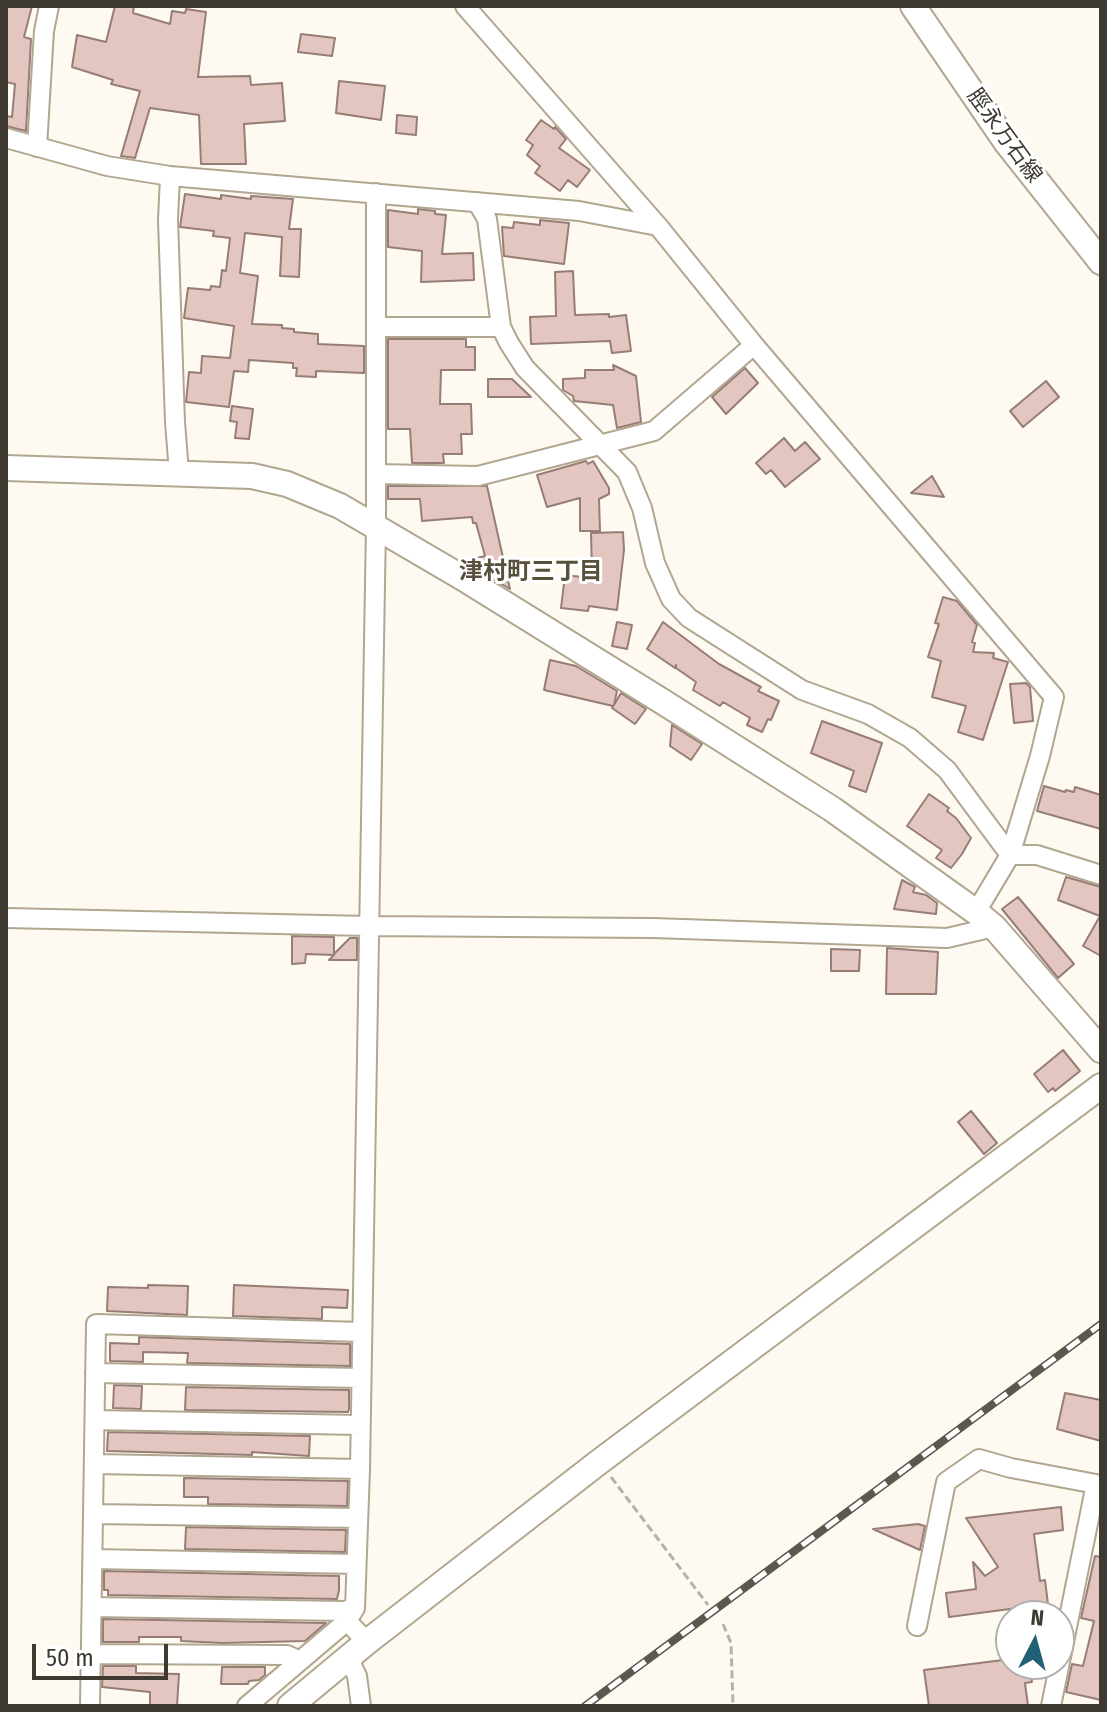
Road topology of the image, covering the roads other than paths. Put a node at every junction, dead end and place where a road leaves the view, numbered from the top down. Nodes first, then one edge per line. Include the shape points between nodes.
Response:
1 (49, 6) edge
2 (465, 6) edge
3 (913, 6) edge
4 (6, 138) edge
5 (37, 147) junction
6 (170, 176) junction
7 (376, 193) junction
8 (477, 202) junction
9 (658, 226) junction
10 (1101, 262) edge
11 (376, 327) junction
12 (501, 327) junction
13 (754, 345) junction
14 (602, 445) junction
15 (6, 468) edge
16 (179, 473) junction
17 (376, 474) junction
18 (376, 525) junction
19 (1010, 855) junction
20 (1101, 875) edge
21 (6, 918) edge
22 (985, 920) junction
23 (368, 926) junction
24 (1101, 1050) edge
25 (1101, 1086) edge
26 (361, 1332) junction
27 (95, 1373) junction
28 (361, 1378) junction
29 (95, 1420) junction
30 (360, 1425) junction
31 (95, 1464) junction
32 (360, 1469) junction
33 (94, 1514) junction
34 (358, 1518) junction
35 (93, 1559) junction
36 (356, 1564) junction
37 (92, 1607) junction
38 (351, 1614) junction
39 (917, 1626) dead end
40 (357, 1650) junction
41 (91, 1654) junction
42 (300, 1661) junction
43 (90, 1706) edge
44 (247, 1706) edge
45 (290, 1706) edge
46 (361, 1706) edge
47 (1051, 1706) edge

1 - 5 street
2 - 9 street
3 - 10 street, 脛永万石線 via 1006,142
4 - 5 street
5 - 6 street
6 - 7 street
6 - 16 street
7 - 8 street
7 - 11 street
8 - 9 street via 579,211
8 - 12 street via 487,219
9 - 13 street
11 - 12 street
11 - 17 street
12 - 14 street via 525,368
13 - 14 street via 654,431
13 - 19 street via 1054,697
14 - 17 street via 478,476
14 - 19 street via 627,472 655,563 671,599 689,618 802,690 868,714 910,738 947,770
15 - 16 street
16 - 18 street via 252,476 287,484
17 - 18 street
18 - 22 street via 819,801
18 - 23 street
19 - 20 street via 1037,855
19 - 22 street
21 - 23 street
22 - 23 street via 947,938
22 - 24 street
23 - 26 street
25 - 40 street
26 - 27 street via 96,1324
26 - 28 street
27 - 28 street
27 - 29 street
28 - 30 street
29 - 30 street
29 - 31 street
30 - 32 street
31 - 32 street
31 - 33 street
32 - 34 street
33 - 34 street
33 - 35 street
34 - 36 street
35 - 36 street
35 - 37 street
36 - 38 street
37 - 38 street
37 - 41 street
38 - 40 street
38 - 42 street
39 - 47 street via 946,1482 979,1459 1096,1484
40 - 45 street
40 - 46 street
41 - 42 street via 287,1655
41 - 43 street
42 - 44 street

